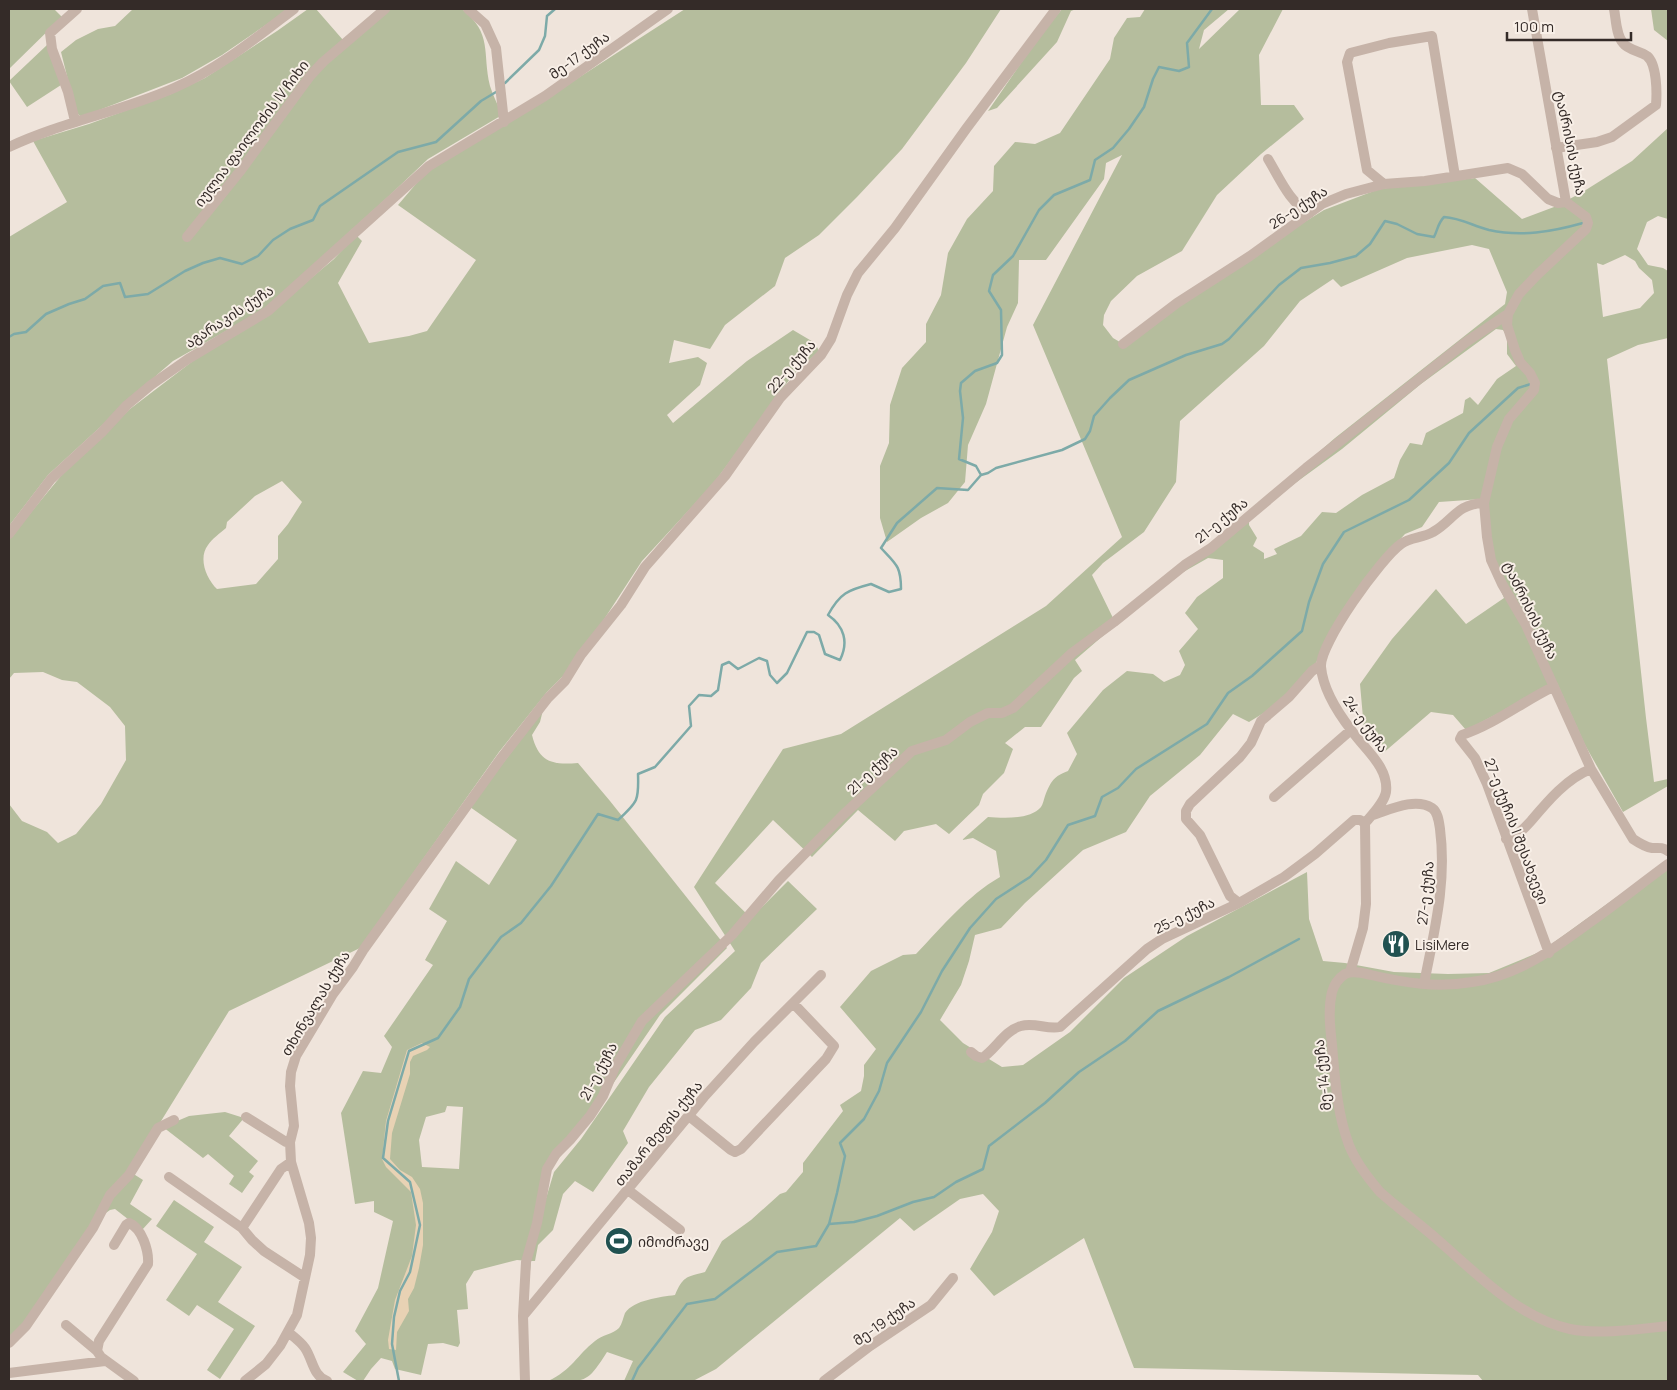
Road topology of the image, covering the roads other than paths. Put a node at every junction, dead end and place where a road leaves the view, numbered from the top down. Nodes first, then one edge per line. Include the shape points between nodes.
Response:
1 (77, 9) edge
2 (294, 9) edge
3 (385, 9) edge
4 (468, 9) edge
5 (668, 9) edge
6 (1056, 9) edge
7 (1532, 9) edge
8 (1614, 9) edge
9 (75, 121) junction
10 (504, 122) junction
11 (9, 147) edge
12 (1556, 148) junction
13 (1268, 159) dead end
14 (1455, 176) junction
15 (1384, 184) junction
16 (1566, 202) junction
17 (1310, 213) junction
18 (187, 237) dead end
19 (1508, 314) junction
20 (1123, 344) dead end
21 (1484, 503) junction
22 (9, 534) edge
23 (1321, 665) junction
24 (565, 681) joint
25 (1553, 687) junction
26 (1350, 730) junction
27 (1591, 769) junction
28 (1274, 797) dead end
29 (1372, 815) junction
30 (1365, 823) junction
31 (1506, 840) junction
32 (1668, 851) edge
33 (1668, 864) edge
34 (1239, 903) junction
35 (1549, 953) junction
36 (1350, 972) junction
37 (822, 975) dead end
38 (1424, 984) junction
39 (794, 1003) junction
40 (971, 1052) dead end
41 (689, 1116) junction
42 (246, 1117) dead end
43 (174, 1120) dead end
44 (290, 1142) junction
45 (291, 1162) junction
46 (169, 1177) dead end
47 (628, 1190) junction
48 (242, 1228) junction
49 (680, 1230) dead end
50 (114, 1245) dead end
51 (304, 1277) junction
52 (954, 1278) dead end
53 (523, 1316) junction
54 (66, 1325) dead end
55 (1668, 1326) edge
56 (288, 1332) junction
57 (9, 1343) edge
58 (97, 1351) junction
59 (105, 1361) junction
60 (9, 1373) edge
61 (134, 1381) edge
62 (244, 1381) edge
63 (326, 1381) edge
64 (525, 1381) edge
65 (824, 1381) edge

1 - 9 street via 50,33
2 - 9 street via 225,61 175,88
3 - 18 street, იულია ფაილოძის IV ჩიხი via 310,76 242,170
4 - 10 street via 485,24 496,48
5 - 10 street, მე-17 ქუჩა
6 - 24 street, 22-ე ქუჩა via 895,228 858,273 831,339 821,355 780,398 726,476 645,567
7 - 12 street, ტაძრისის ქუჩა
8 - 12 street via 1624,45 1647,56 1653,63 1656,105 1612,137
9 - 11 street via 35,134
10 - 22 street, აგარაკის ქუჩა via 429,166 268,311 151,385 50,479
12 - 16 street, ტაძრისის ქუჩა
13 - 17 street via 1294,200
14 - 15 street, 26-ე ქუჩა
14 - 15 street via 1432,36 1362,49 1350,53 1347,62 1367,170
14 - 16 street, 26-ე ქუჩა via 1508,168 1522,174 1548,199
15 - 17 street, 26-ე ქუჩა via 1346,194
16 - 19 street, ტაძრისის ქუჩა via 1586,217 1586,229 1519,294
17 - 20 street, 26-ე ქუჩა via 1177,303
19 - 21 street, ტაძრისის ქუჩა via 1507,325 1515,350 1535,383 1534,390 1509,419
19 - 53 street, 21-ე ქუჩა via 1466,342 1306,468 1211,548 1072,653 1013,708 1002,713 988,713 946,740 912,752 779,880 732,935 642,1021 615,1067 603,1096 547,1169 526,1262
21 - 23 street via 1460,509 1431,533 1400,544 1342,618
21 - 25 street, ტაძრისის ქუჩა via 1491,560 1526,625
23 - 26 street, 24-ე ქუჩა via 1334,705
23 - 34 street via 1261,721 1240,757 1186,811 1186,819 1200,835 1230,896
24 - 44 street, თხინვალას ქუჩა via 502,757 364,949 296,1056 290,1086 294,1126
25 - 27 street, ტაძრისის ქუჩა
25 - 31 street, 27-ე ქუჩის I შესახვევი via 1460,737 1475,758 1487,784
26 - 28 street
26 - 29 street, 24-ე ქუჩა via 1382,768 1386,780 1386,794
27 - 31 street via 1565,785 1523,832
27 - 32 street, ტაძრისის ქუჩა via 1633,839 1641,845 1663,847
29 - 30 street, 24-ე ქუჩა
29 - 38 street, 27-ე ქუჩა via 1414,804 1432,808 1436,813 1442,844 1442,884
30 - 34 street, 25-ე ქუჩა via 1354,820 1300,866
30 - 36 street via 1366,904 1363,928
31 - 35 street, 27-ე ქუჩის I შესახვევი
33 - 35 street
34 - 40 street, 25-ე ქუჩა via 1162,939 1060,1027 1020,1026 982,1058
35 - 38 street via 1505,974 1482,980 1444,986
36 - 38 street
36 - 55 street, მე-14 ქუჩა via 1336,982 1332,991 1333,1060 1340,1115 1355,1159 1369,1180 1400,1210 1504,1295 1541,1319 1580,1330 1620,1331
37 - 39 street, თამარ მეფის ქუჩა
39 - 41 street, თამარ მეფის ქუჩა via 754,1042
39 - 41 street via 834,1046 826,1059 735,1152
41 - 47 street, თამარ მეფის ქუჩა
42 - 44 street
43 - 57 street via 158,1128 129,1175 110,1195 93,1228 26,1326
44 - 45 street, თხინვალას ქუჩა
45 - 48 street via 281,1169
45 - 51 street, თხინვალას ქუჩა via 310,1223 310,1255
46 - 48 street
47 - 49 street
47 - 53 street, თამარ მეფის ქუჩა
48 - 51 street via 264,1251
50 - 58 street via 126,1225 132,1224 144,1242 148,1264 99,1341
51 - 56 street, თხინვალას ქუჩა via 297,1315
52 - 65 street, მე-19 ქუჩა via 931,1305
53 - 64 street, 21-ე ქუჩა
54 - 58 street
56 - 62 street, თხინვალას ქუჩა via 266,1364
56 - 63 street via 303,1345 316,1373
58 - 59 street
59 - 60 street
59 - 61 street

